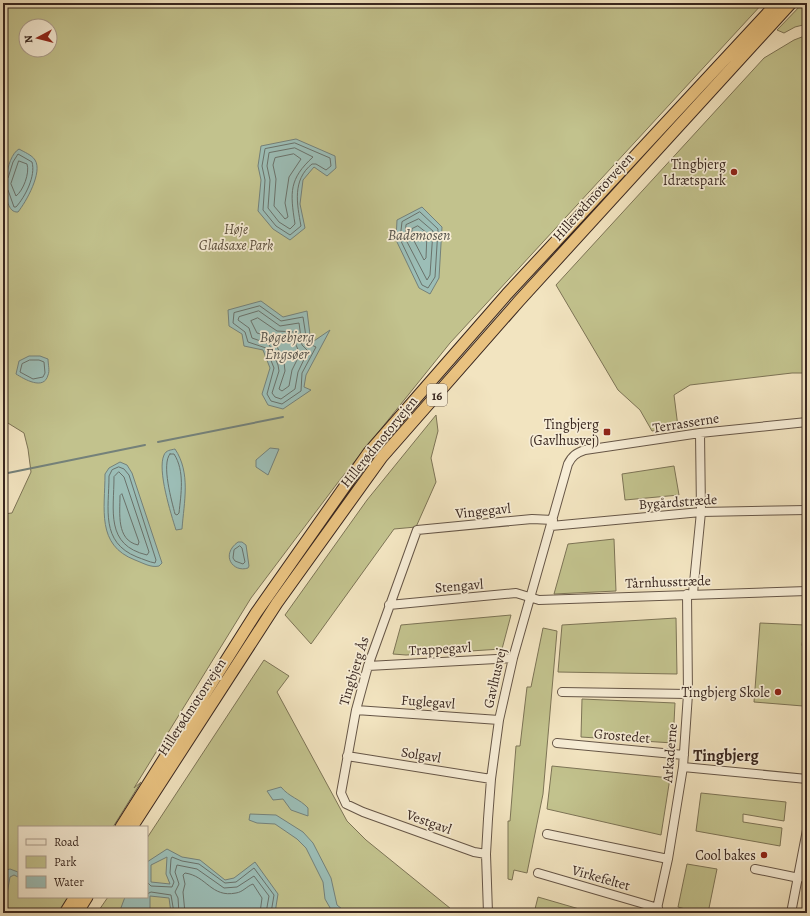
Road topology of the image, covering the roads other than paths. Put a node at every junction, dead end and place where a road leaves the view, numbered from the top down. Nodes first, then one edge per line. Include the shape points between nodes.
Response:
1 (777, 3) edge
2 (791, 3) edge
3 (807, 422) edge
4 (700, 433) junction
5 (572, 457) joint
6 (807, 510) edge
7 (701, 512) junction
8 (552, 523) junction
9 (417, 530) joint
10 (807, 591) edge
11 (690, 594) junction
12 (531, 598) junction
13 (389, 605) junction
14 (513, 658) junction
15 (368, 666) junction
16 (562, 692) dead end
17 (688, 694) junction
18 (356, 710) junction
19 (499, 720) junction
20 (558, 744) dead end
21 (684, 755) junction
22 (347, 756) junction
23 (683, 767) junction
24 (490, 779) junction
25 (807, 779) edge
26 (363, 812) joint
27 (122, 826) edge
28 (133, 826) edge
29 (807, 830) edge
30 (547, 834) dead end
31 (486, 854) junction
32 (668, 859) junction
33 (805, 861) edge
34 (755, 869) dead end
35 (538, 873) dead end
36 (799, 878) junction
37 (74, 898) edge
38 (86, 898) edge
39 (657, 910) edge
40 (65, 913) edge
41 (77, 913) edge
42 (488, 913) edge
43 (791, 913) edge

1 - 27 highway, Hillerødmotorvejen / 16 via 507,294 369,452 256,613
2 - 28 highway, Hillerødmotorvejen / 16 via 519,301 382,457 277,603
3 - 4 street, Terrasserne
4 - 5 street, Terrasserne via 585,450 577,452
4 - 7 street, Arkaderne
5 - 8 street, Gavlhusvej
6 - 7 street, Bygårdstræde
7 - 8 street, Bygårdstræde
7 - 11 street, Arkaderne
8 - 9 street, Vingegavl via 532,519
8 - 12 street, Gavlhusvej
9 - 13 street, Tingbjerg Ås
10 - 11 street, Tårnhusstræde
11 - 12 street, Tårnhusstræde via 539,600
11 - 17 street, Arkaderne
12 - 13 street, Stengavl via 516,593
12 - 14 street, Gavlhusvej
13 - 15 street, Tingbjerg Ås
14 - 15 street, Trappegavl
14 - 19 street, Gavlhusvej
15 - 18 street, Tingbjerg Ås
16 - 17 street
17 - 21 street, Arkaderne
18 - 19 street, Fuglegavl
18 - 22 street, Tingbjerg Ås
19 - 24 street, Gavlhusvej
20 - 21 street, Grostedet
21 - 23 street, Arkaderne
22 - 24 street, Solgavl
22 - 26 street, Tingbjerg Ås via 342,799 350,807
23 - 25 street
23 - 32 street, Arkaderne
24 - 31 street, Gavlhusvej
26 - 31 street, Vestgavl
29 - 33 street
30 - 32 street
31 - 42 street, Gavlhusvej
32 - 39 street, Arkaderne
33 - 36 street
34 - 36 street
35 - 39 street, Virkefeltet
36 - 43 street
37 - 40 highway
38 - 41 highway

